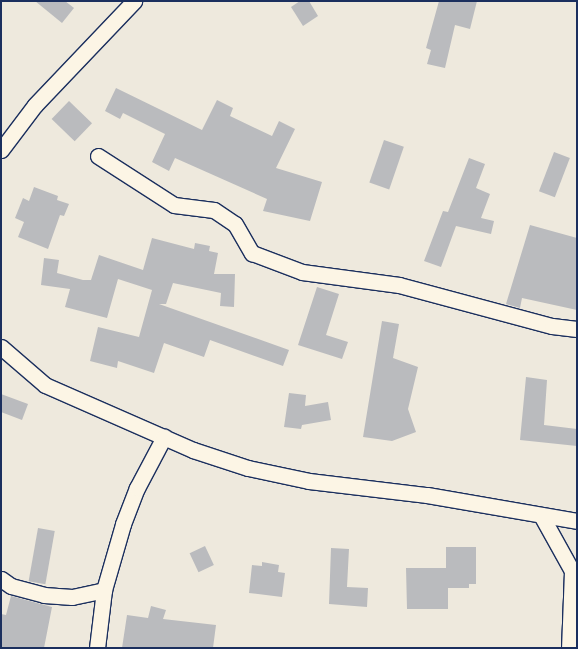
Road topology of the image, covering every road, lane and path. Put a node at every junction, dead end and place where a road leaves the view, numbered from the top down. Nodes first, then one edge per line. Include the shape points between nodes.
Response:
1 (134, 1) edge
2 (1, 150) edge
3 (98, 156) dead end
4 (577, 329) edge
5 (1, 347) edge
6 (164, 437) junction
7 (541, 515) junction
8 (577, 521) edge
9 (1, 579) edge
10 (104, 590) junction
11 (97, 648) edge
12 (568, 648) edge

1 - 2 street via 34,105
3 - 4 street via 174,205 214,210 235,224 252,253 302,272 399,285 552,326
5 - 6 street via 45,385
6 - 7 street via 248,468 309,481 427,495
6 - 10 street via 137,488
7 - 8 street
7 - 12 street via 572,571
9 - 10 street via 11,586 44,595 72,597
10 - 11 street

